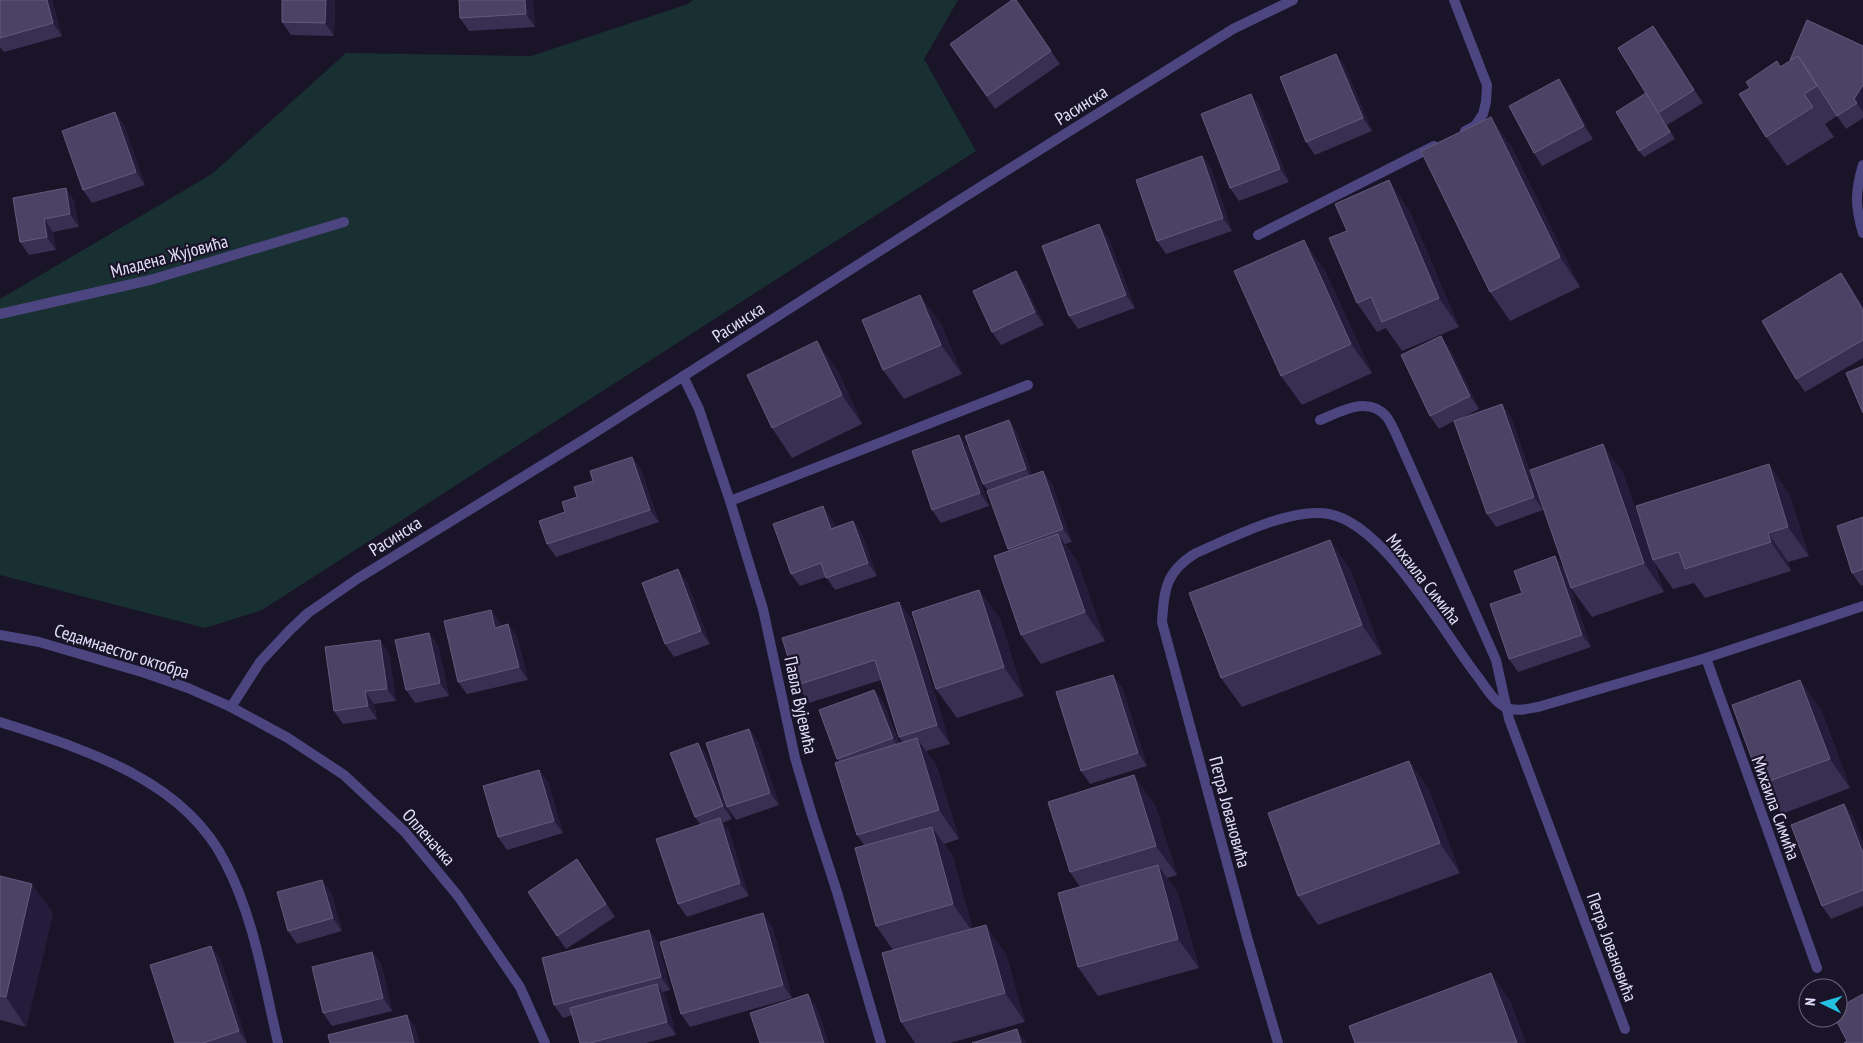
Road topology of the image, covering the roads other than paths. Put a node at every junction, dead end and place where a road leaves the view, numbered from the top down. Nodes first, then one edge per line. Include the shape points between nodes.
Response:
1 (1293, 0) edge
2 (1454, 0) edge
3 (1458, 134) edge
4 (1440, 143) edge
5 (1863, 165) edge
6 (344, 222) dead end
7 (1863, 233) edge
8 (1258, 235) dead end
9 (0, 314) edge
10 (684, 376) junction
11 (1028, 385) dead end
12 (1320, 420) dead end
13 (730, 501) junction
14 (1166, 588) joint
15 (1863, 606) edge
16 (0, 635) edge
17 (1706, 658) junction
18 (231, 707) junction
19 (1506, 707) junction
20 (0, 722) edge
21 (1817, 968) dead end
22 (1625, 1029) dead end
23 (278, 1043) edge
24 (545, 1043) edge
25 (881, 1043) edge
26 (1278, 1043) edge

1 - 10 street, Расинска via 1233,29
2 - 3 street via 1487,85 1483,114 1475,126
4 - 8 street
5 - 7 street via 1857,183 1857,213
6 - 9 street, Младена Жујовића via 150,280
10 - 13 street, Павла Вујевића
10 - 18 street, Расинска via 357,579 308,613 260,662
11 - 13 street
12 - 19 street, Михаила Симића via 1354,406 1370,406 1385,416 1396,434 1496,660
13 - 25 street, Павла Вујевића via 763,609 795,758
14 - 19 street, Михаила Симића via 1182,561 1287,517 1329,514 1350,521 1408,579 1463,658 1497,701
14 - 26 street, Петра Јовановића via 1162,622
15 - 17 street
16 - 18 street, Седамнаестог октобра via 39,642 145,673
17 - 19 street via 1538,707 1515,710
17 - 21 street, Михаила Симића
18 - 24 street, Опленачка via 288,738 344,775 405,832 458,896 492,944 520,987
19 - 22 street, Петра Јовановића
20 - 23 street via 73,746 126,769 160,790 209,835 238,890

